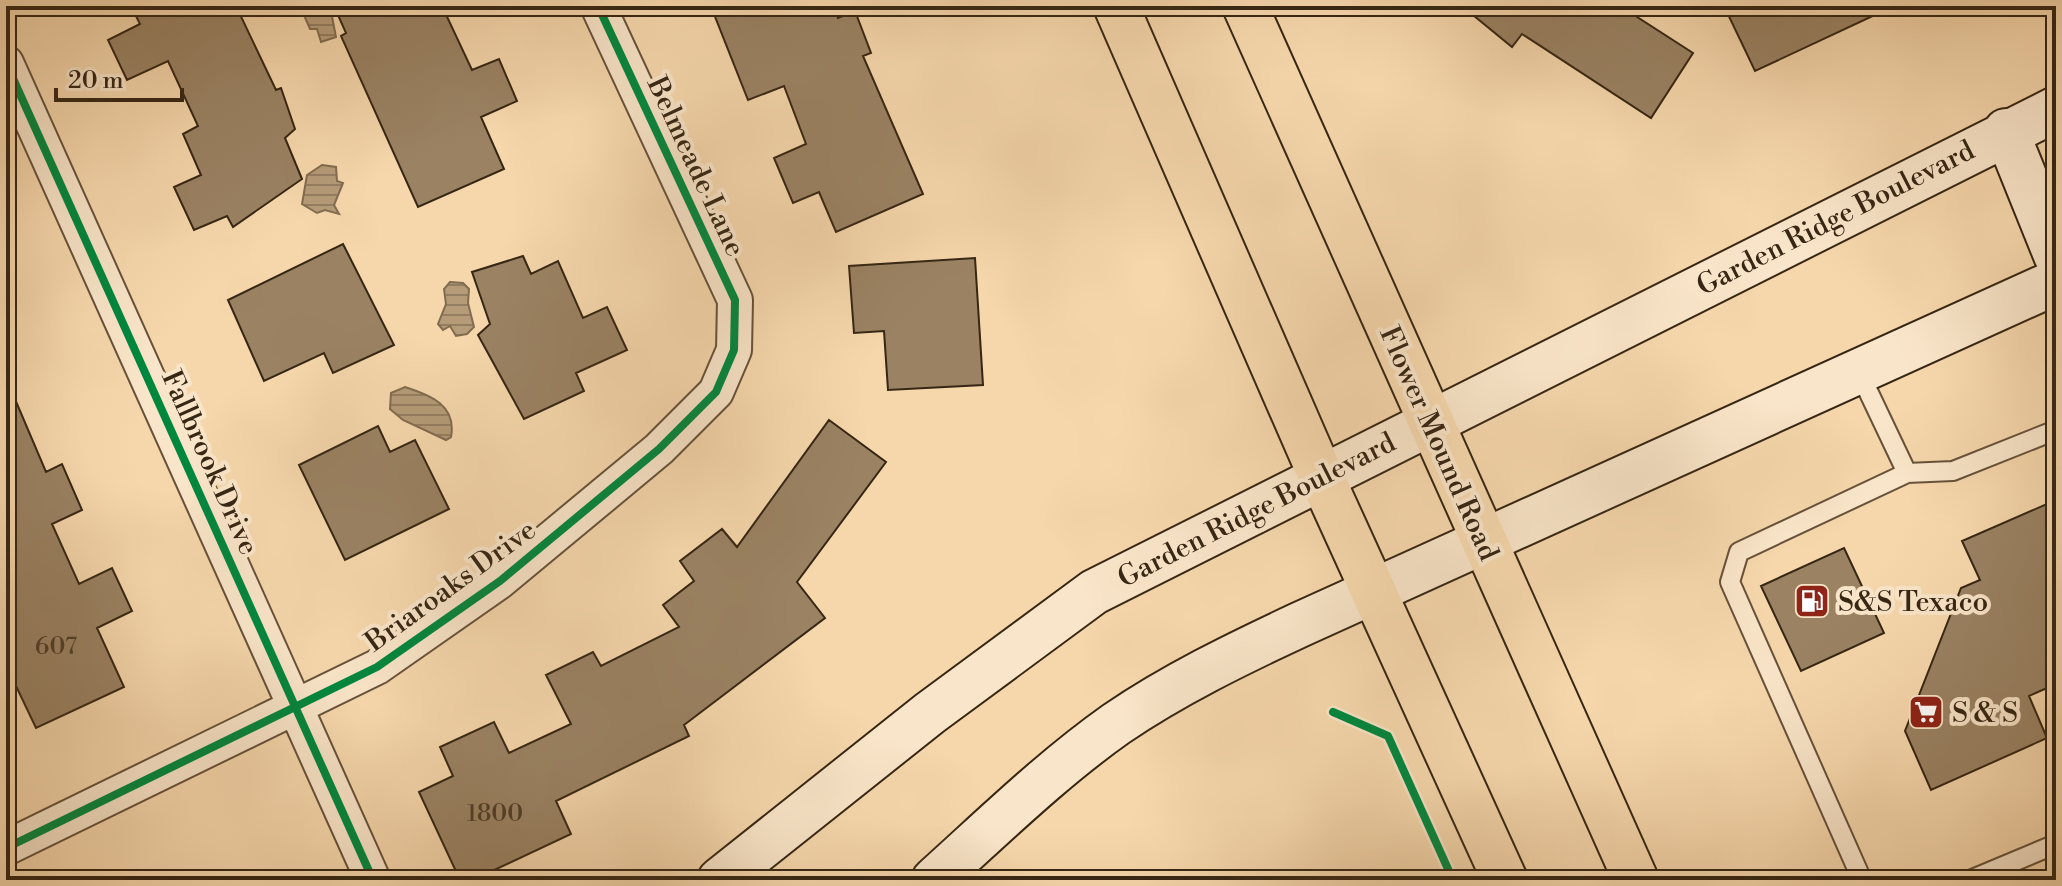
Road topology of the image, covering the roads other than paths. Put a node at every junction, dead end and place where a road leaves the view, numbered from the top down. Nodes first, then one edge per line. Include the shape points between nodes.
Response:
1 (598, 6) edge
2 (1116, 6) edge
3 (1245, 6) edge
4 (6, 63) edge
5 (2056, 109) edge
6 (2006, 131) junction
7 (2056, 255) edge
8 (2056, 282) edge
9 (734, 350) joint
10 (1859, 372) junction
11 (1429, 422) junction
12 (2056, 430) edge
13 (1907, 473) junction
14 (1321, 476) junction
15 (1485, 542) junction
16 (1374, 590) junction
17 (297, 707) junction
18 (2056, 844) edge
19 (6, 848) edge
20 (373, 880) edge
21 (720, 880) edge
22 (934, 880) edge
23 (1505, 880) edge
24 (1636, 880) edge
25 (1862, 880) edge
26 (1970, 880) edge

1 - 9 street, Belmeade Lane via 735,300
2 - 14 main road
3 - 11 main road, Flower Mound Road
4 - 17 street, Fallbrook Drive
5 - 6 main road, Garden Ridge Boulevard
6 - 7 main road
6 - 11 main road, Garden Ridge Boulevard
8 - 10 main road
9 - 17 street, Briaroaks Drive via 716,392 659,449 500,581 377,667
10 - 13 lane
10 - 15 main road
11 - 14 main road, Garden Ridge Boulevard
11 - 15 main road, Flower Mound Road
12 - 13 lane via 1953,471
13 - 25 lane via 1739,552 1730,582
14 - 16 main road
14 - 21 main road, Garden Ridge Boulevard via 1094,592 930,713
15 - 16 main road
15 - 24 main road, Flower Mound Road
16 - 22 main road via 1253,646 1116,725 1045,780
16 - 23 main road
17 - 19 street, Briaroaks Drive
17 - 20 street, Fallbrook Drive
18 - 26 lane

